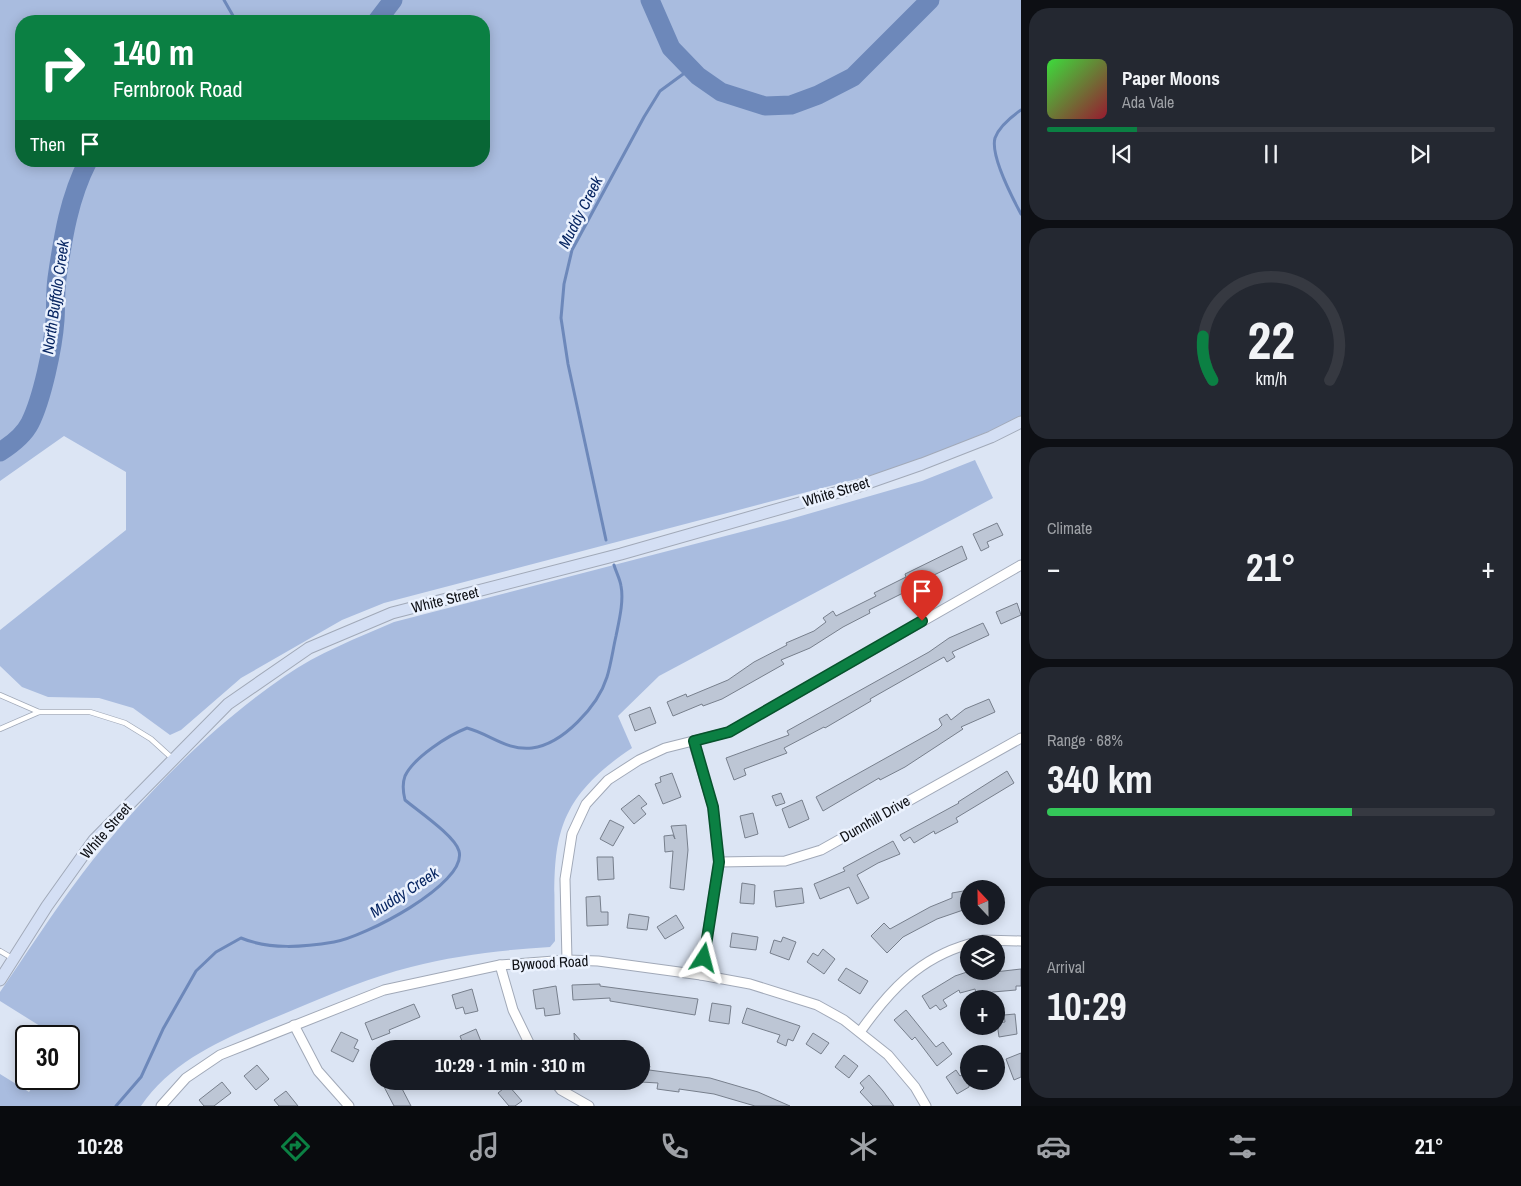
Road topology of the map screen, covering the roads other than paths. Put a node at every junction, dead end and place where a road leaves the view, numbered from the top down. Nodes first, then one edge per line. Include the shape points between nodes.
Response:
1 (1021, 422) edge
2 (1021, 565) edge
3 (0, 695) edge
4 (39, 712) junction
5 (0, 729) edge
6 (1021, 738) edge
7 (694, 741) junction
8 (173, 759) junction
9 (719, 862) junction
10 (1005, 941) edge
11 (1021, 941) edge
12 (960, 947) edge
13 (0, 951) edge
14 (13, 959) junction
15 (567, 960) junction
16 (500, 965) junction
17 (701, 975) junction
18 (0, 980) edge
19 (294, 1025) junction
20 (860, 1032) junction
21 (528, 1040) edge
22 (561, 1090) edge
23 (160, 1106) edge
24 (349, 1106) edge
25 (589, 1106) edge
26 (926, 1106) edge

1 - 8 street, White Street via 940,457 856,487 621,554 392,613 347,630 309,648 228,704
2 - 7 street via 729,732
3 - 4 lane
4 - 5 lane
4 - 8 lane via 73,711 112,718 139,730
6 - 9 street, Dunnhill Drive via 821,850 785,861
7 - 9 street via 713,807
7 - 15 street via 665,748 639,760 608,780 586,804 572,834 565,879
8 - 14 street, White Street via 94,840 46,906
9 - 17 street
10 - 11 street
12 - 20 street via 932,958 901,981
13 - 14 lane
14 - 18 street, White Street
15 - 16 street, Bywood Road
15 - 17 street, Bywood Road
16 - 19 street, Bywood Road via 384,990
16 - 21 street via 513,1010
17 - 20 street, Bywood Road via 750,984 817,1005
19 - 23 street, Bywood Road via 220,1055 186,1078
19 - 24 street via 318,1071
20 - 26 street, Bywood Road via 888,1055 915,1086
22 - 25 street

